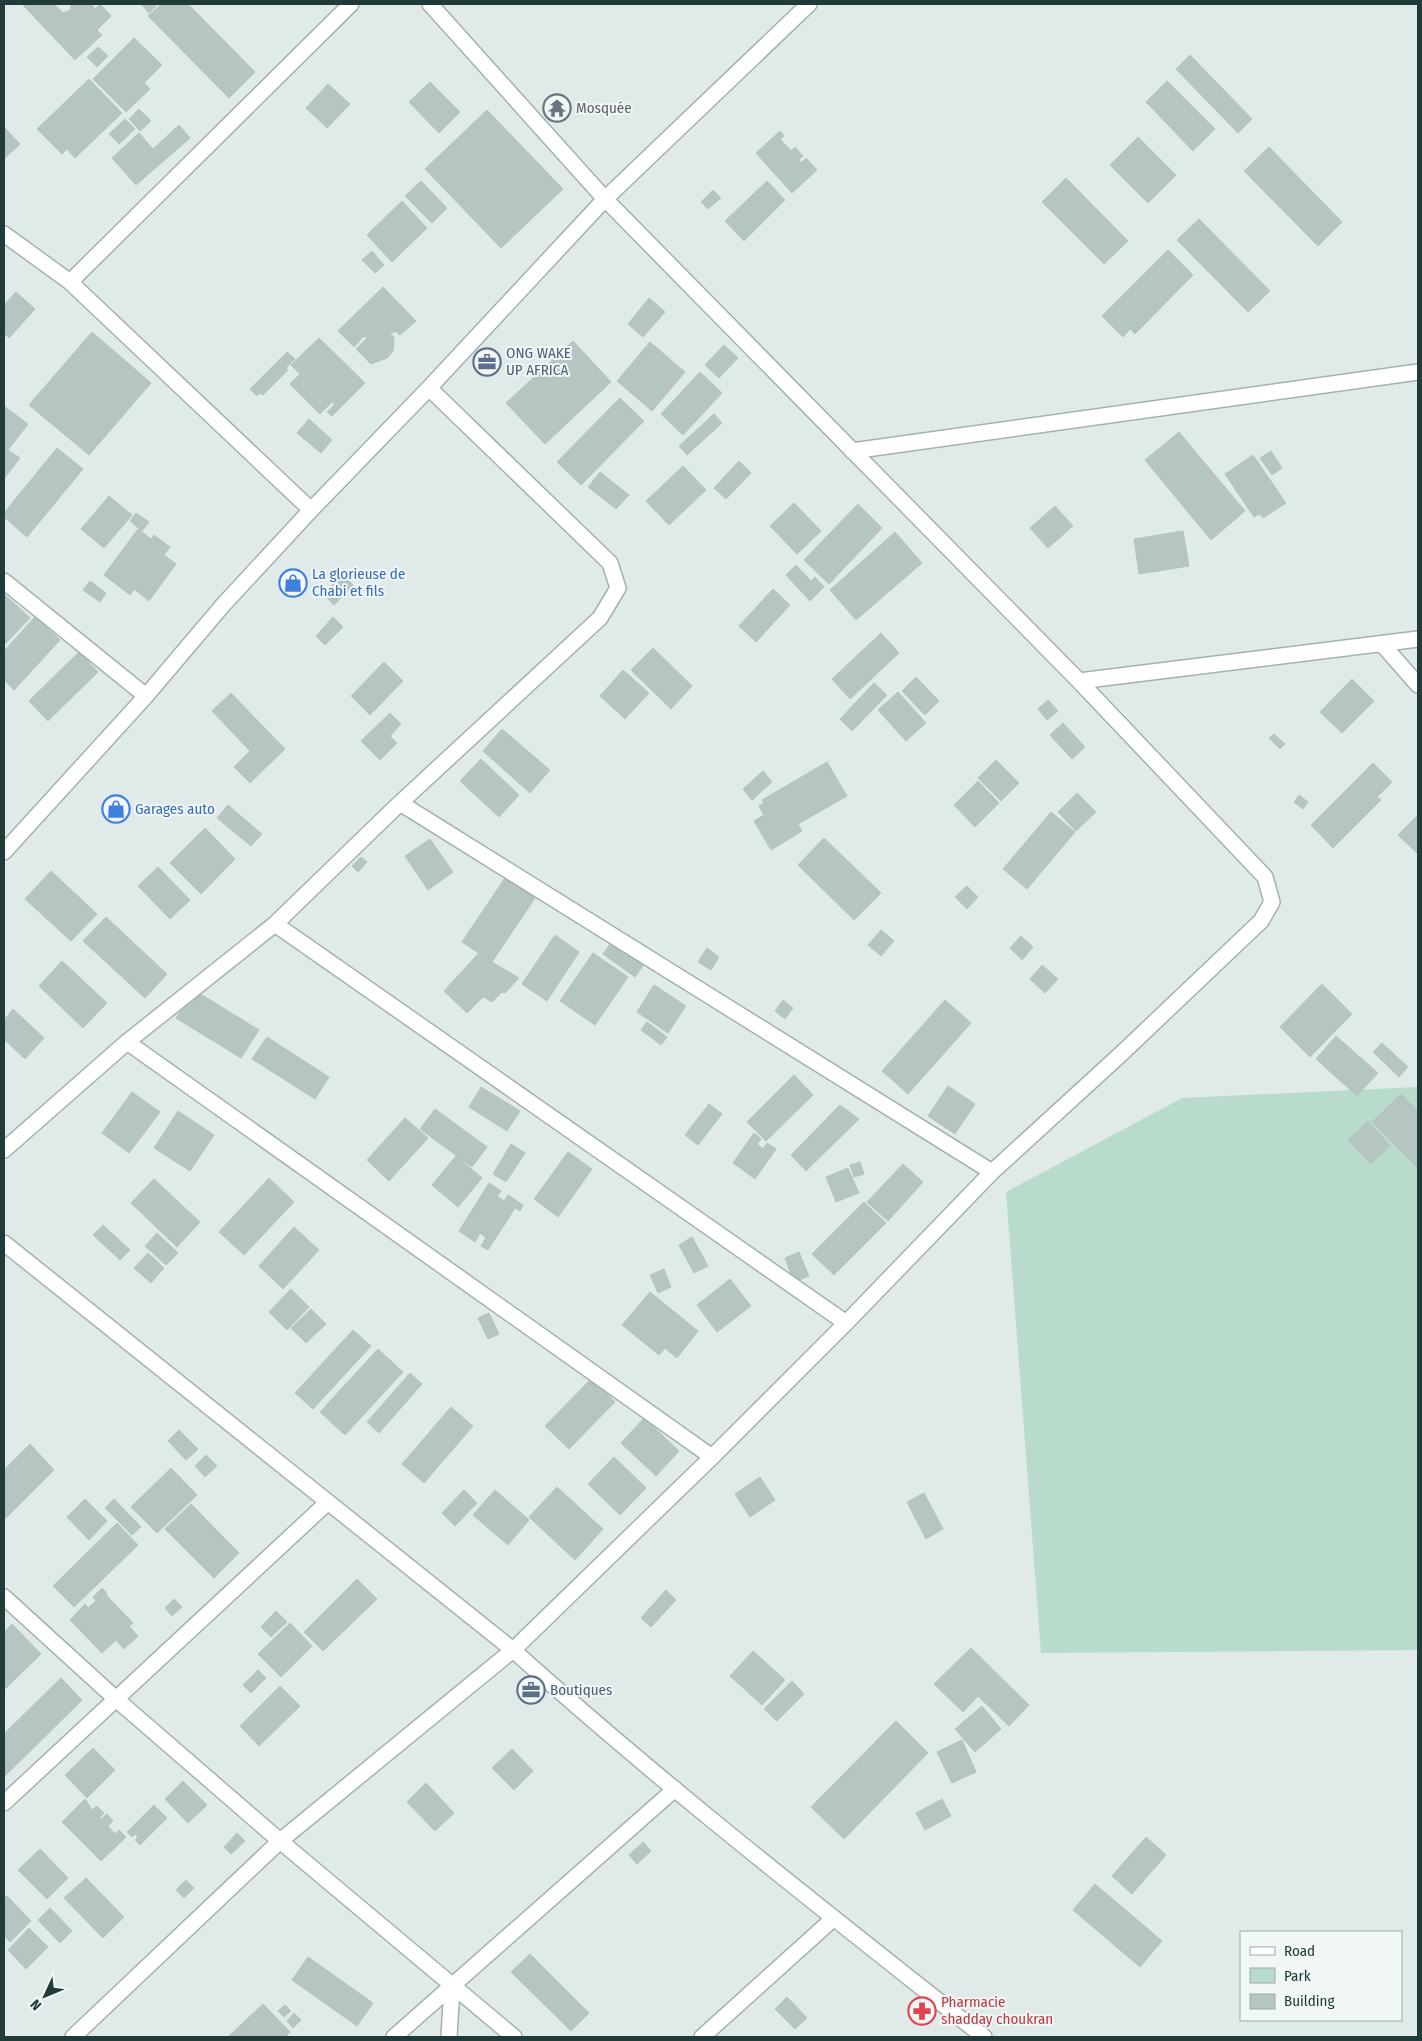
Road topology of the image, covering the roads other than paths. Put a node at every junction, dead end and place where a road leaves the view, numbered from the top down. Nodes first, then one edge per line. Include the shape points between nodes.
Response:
1 (352, 4) edge
2 (430, 4) edge
3 (810, 4) edge
4 (605, 199) junction
5 (4, 234) edge
6 (70, 282) junction
7 (1418, 372) edge
8 (429, 388) junction
9 (852, 451) junction
10 (312, 510) junction
11 (4, 580) edge
12 (1418, 639) edge
13 (1382, 644) junction
14 (1079, 681) junction
15 (1418, 685) edge
16 (146, 696) junction
17 (400, 803) junction
18 (4, 852) edge
19 (275, 924) junction
20 (127, 1042) junction
21 (4, 1150) edge
22 (992, 1172) junction
23 (4, 1243) edge
24 (846, 1323) junction
25 (712, 1457) junction
26 (328, 1502) junction
27 (4, 1597) edge
28 (513, 1650) junction
29 (116, 1699) junction
30 (676, 1789) junction
31 (4, 1803) edge
32 (280, 1841) junction
33 (834, 1918) junction
34 (452, 1986) junction
35 (73, 2037) edge
36 (394, 2037) edge
37 (449, 2037) edge
38 (514, 2037) edge
39 (702, 2037) edge
40 (984, 2037) edge

1 - 6 street
2 - 4 street
3 - 4 street
4 - 8 street
4 - 9 street
5 - 6 street
6 - 10 street
7 - 9 street
8 - 10 street
8 - 17 street via 610,563 618,588 600,618
9 - 14 street
10 - 16 street
11 - 16 street
12 - 13 street
13 - 14 street
13 - 15 street
14 - 22 street via 1264,877 1272,902 1261,921
16 - 18 street
17 - 19 street
17 - 22 street
19 - 20 street
19 - 24 street
20 - 21 street
20 - 25 street
22 - 24 street
23 - 26 street
24 - 25 street
25 - 28 street
26 - 28 street
26 - 29 street
27 - 29 street
28 - 30 street
28 - 32 street
29 - 31 street
29 - 32 street
30 - 33 street
30 - 34 street
32 - 34 street
32 - 35 street
33 - 39 street
33 - 40 street
34 - 36 street
34 - 37 street
34 - 38 street

